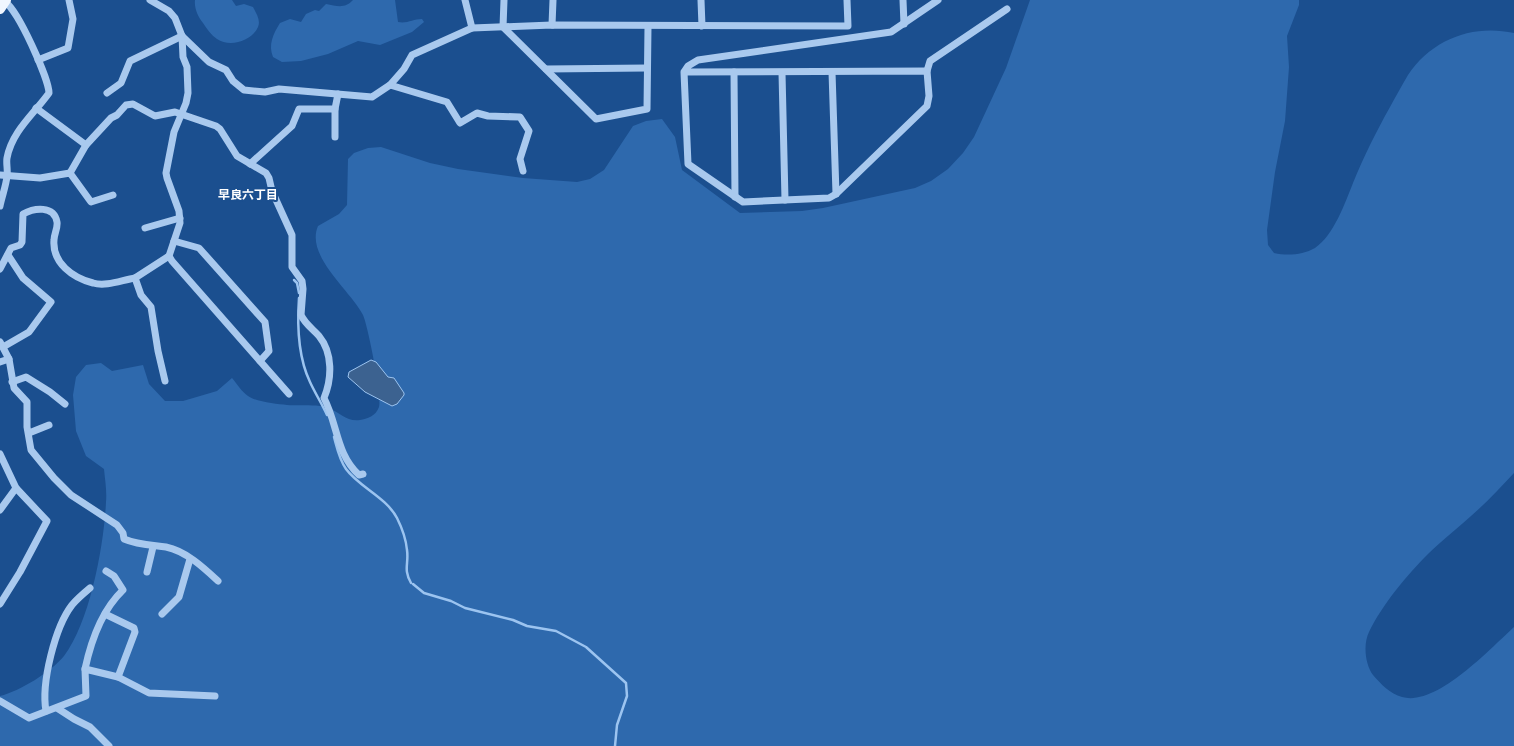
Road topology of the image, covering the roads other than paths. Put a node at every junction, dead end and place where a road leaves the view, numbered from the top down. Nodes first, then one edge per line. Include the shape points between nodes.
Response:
1 (69, 0) edge
2 (150, 0) edge
3 (465, 0) edge
4 (504, 0) edge
5 (553, 0) edge
6 (701, 0) edge
7 (847, 0) edge
8 (903, 0) edge
9 (938, 0) edge
10 (4, 4) edge
11 (1007, 9) dead end
12 (904, 24) junction
13 (552, 25) junction
14 (702, 26) junction
15 (848, 26) junction
16 (503, 27) junction
17 (648, 27) junction
18 (472, 28) junction
19 (182, 36) junction
20 (848, 37) junction
21 (38, 60) junction
22 (647, 68) junction
23 (546, 69) junction
24 (927, 71) junction
25 (684, 72) junction
26 (734, 72) junction
27 (832, 72) junction
28 (782, 73) junction
29 (390, 85) junction
30 (107, 93) dead end
31 (338, 94) junction
32 (36, 108) junction
33 (335, 109) junction
34 (182, 114) junction
35 (334, 137) dead end
36 (86, 145) junction
37 (250, 164) junction
38 (523, 171) dead end
39 (70, 173) junction
40 (4, 175) edge
41 (836, 194) junction
42 (113, 195) dead end
43 (735, 197) junction
44 (785, 200) junction
45 (0, 206) edge
46 (180, 218) junction
47 (145, 228) dead end
48 (174, 242) junction
49 (8, 255) junction
50 (169, 256) junction
51 (0, 269) edge
52 (135, 278) junction
53 (2, 344) edge
54 (9, 359) junction
55 (260, 361) junction
56 (0, 362) edge
57 (165, 381) dead end
58 (12, 382) junction
59 (289, 394) dead end
60 (65, 404) dead end
61 (49, 425) dead end
62 (29, 433) junction
63 (0, 455) edge
64 (363, 474) dead end
65 (16, 488) junction
66 (0, 510) edge
67 (154, 546) junction
68 (190, 559) junction
69 (106, 571) dead end
70 (147, 572) dead end
71 (218, 581) dead end
72 (90, 588) dead end
73 (0, 604) edge
74 (105, 614) junction
75 (162, 614) dead end
76 (86, 669) junction
77 (118, 677) junction
78 (215, 696) dead end
79 (0, 701) edge
80 (57, 708) junction
81 (46, 711) junction
82 (109, 746) edge

1 - 21 street via 73,19 68,48
2 - 19 street via 170,11
3 - 18 street
4 - 16 street
5 - 13 street
6 - 14 street
7 - 15 street
8 - 12 street
9 - 12 street
10 - 21 street via 12,7
11 - 24 street via 930,61
12 - 20 street via 891,32
13 - 16 street
13 - 17 street
14 - 15 street
14 - 17 street
15 - 20 street
16 - 18 street
16 - 23 street
17 - 22 street
18 - 29 street via 412,55
19 - 30 street via 130,61 121,83
19 - 31 street via 210,62 226,70 232,81 244,90 265,92 279,89
19 - 34 street via 188,93
20 - 25 street via 698,60
21 - 32 street via 49,93
22 - 23 street
22 - 23 street via 647,109 596,119
24 - 27 street
24 - 41 street via 927,106
25 - 26 street
25 - 43 street via 688,164
26 - 28 street
26 - 43 street
27 - 28 street
27 - 41 street
28 - 44 street
29 - 31 street via 372,97
29 - 38 street via 446,102 460,123 477,113 520,117 529,130 520,159
31 - 33 street
32 - 36 street
32 - 40 street via 26,118 12,142 6,158
33 - 35 street
33 - 37 street via 299,109 292,126
34 - 36 street via 175,112 155,116 133,104 126,105 117,115 110,118
34 - 37 street via 220,128 237,156
34 - 46 street via 174,132 166,172
36 - 39 street
37 - 64 street via 266,173 292,236 292,267 302,281 303,289 301,315 322,339 329,359 329,378 324,398 331,411 344,457 350,467 360,475
39 - 40 street via 40,178
39 - 42 street via 91,202
40 - 45 street
41 - 44 street via 829,198
43 - 44 street via 742,202
46 - 47 street
46 - 48 street
48 - 50 street
48 - 55 street via 199,248 265,322 269,352
49 - 51 street
49 - 52 street via 11,248 22,242 22,214 31,209 44,209 52,212 57,220 55,253 65,270 94,284
49 - 53 street via 22,278 51,302 29,332
50 - 52 street
50 - 55 street
52 - 57 street via 141,295 151,307
53 - 54 street
54 - 56 street
54 - 58 street
55 - 59 street
58 - 60 street via 26,377
58 - 62 street via 27,402
61 - 62 street
62 - 67 street via 31,450 71,495 117,525 124,539
63 - 65 street
65 - 66 street
65 - 73 street via 46,520 20,572
67 - 68 street via 167,547
67 - 70 street
68 - 71 street
68 - 75 street via 179,597
69 - 74 street via 114,576 123,590 112,601
72 - 81 street via 72,604 62,620 46,685
74 - 76 street via 89,652
74 - 77 street via 134,628 135,632
76 - 77 street
76 - 80 street via 86,696
77 - 78 street via 149,693
79 - 81 street via 29,718
80 - 81 street
80 - 82 street via 90,726

